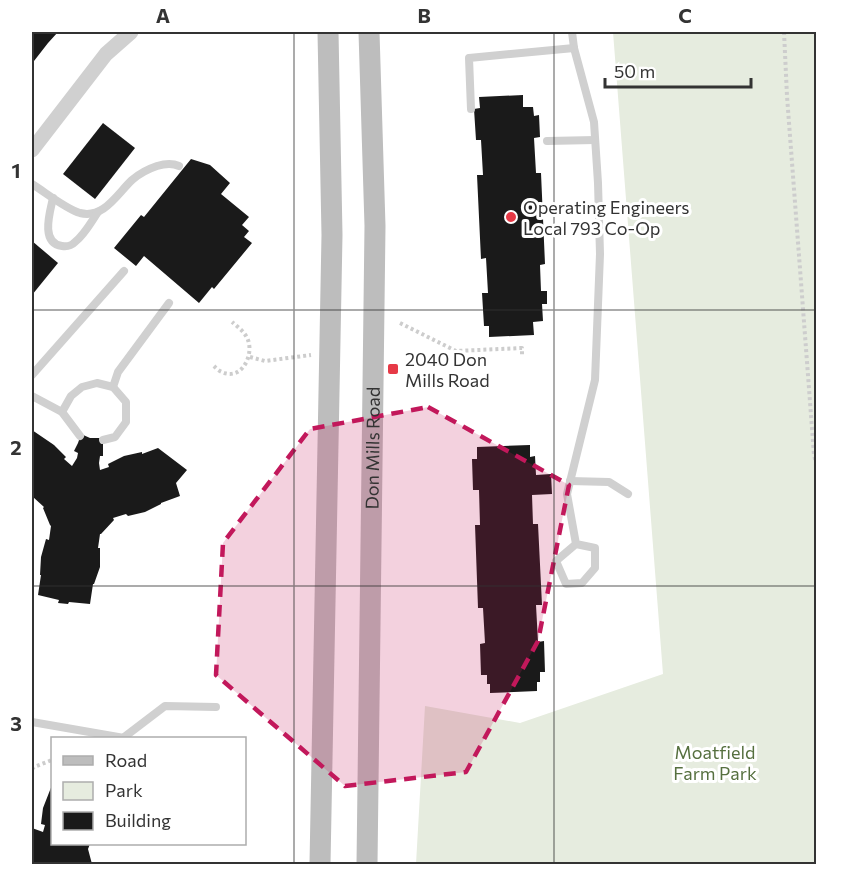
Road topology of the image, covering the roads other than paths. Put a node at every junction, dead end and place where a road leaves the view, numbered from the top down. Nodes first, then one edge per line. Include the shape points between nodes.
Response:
1 (131, 32) edge
2 (328, 32) edge
3 (369, 32) edge
4 (572, 32) edge
5 (574, 48) junction
6 (471, 109) dead end
7 (595, 140) junction
8 (547, 141) dead end
9 (32, 150) edge
10 (179, 166) dead end
11 (32, 184) edge
12 (53, 198) junction
13 (98, 212) junction
14 (124, 271) dead end
15 (169, 303) dead end
16 (32, 375) edge
17 (113, 387) junction
18 (32, 396) edge
19 (62, 412) junction
20 (80, 436) dead end
21 (103, 440) dead end
22 (570, 481) junction
23 (627, 494) dead end
24 (576, 544) junction
25 (216, 707) dead end
26 (32, 722) edge
27 (118, 737) edge
28 (125, 737) edge
29 (320, 864) edge
30 (367, 864) edge

1 - 9 street via 106,54
2 - 29 main road via 332,235
3 - 30 main road, Don Mills Road via 375,226
4 - 5 lane
5 - 6 lane via 469,58
5 - 7 lane via 594,122
7 - 8 lane
7 - 22 lane via 600,254 595,380
10 - 13 lane via 148,169
11 - 12 lane
12 - 13 lane via 81,213
12 - 13 lane via 48,229 50,239 57,245 67,247 74,243
14 - 16 lane
15 - 17 lane via 118,372
17 - 19 lane via 97,383 82,387
17 - 21 lane via 126,402 126,422 115,437
18 - 19 lane
19 - 20 lane
22 - 23 lane via 609,482
22 - 24 lane via 567,494
24 - 24 lane via 556,561 566,584 582,583 595,568 595,548
25 - 28 lane via 165,706
26 - 27 lane

